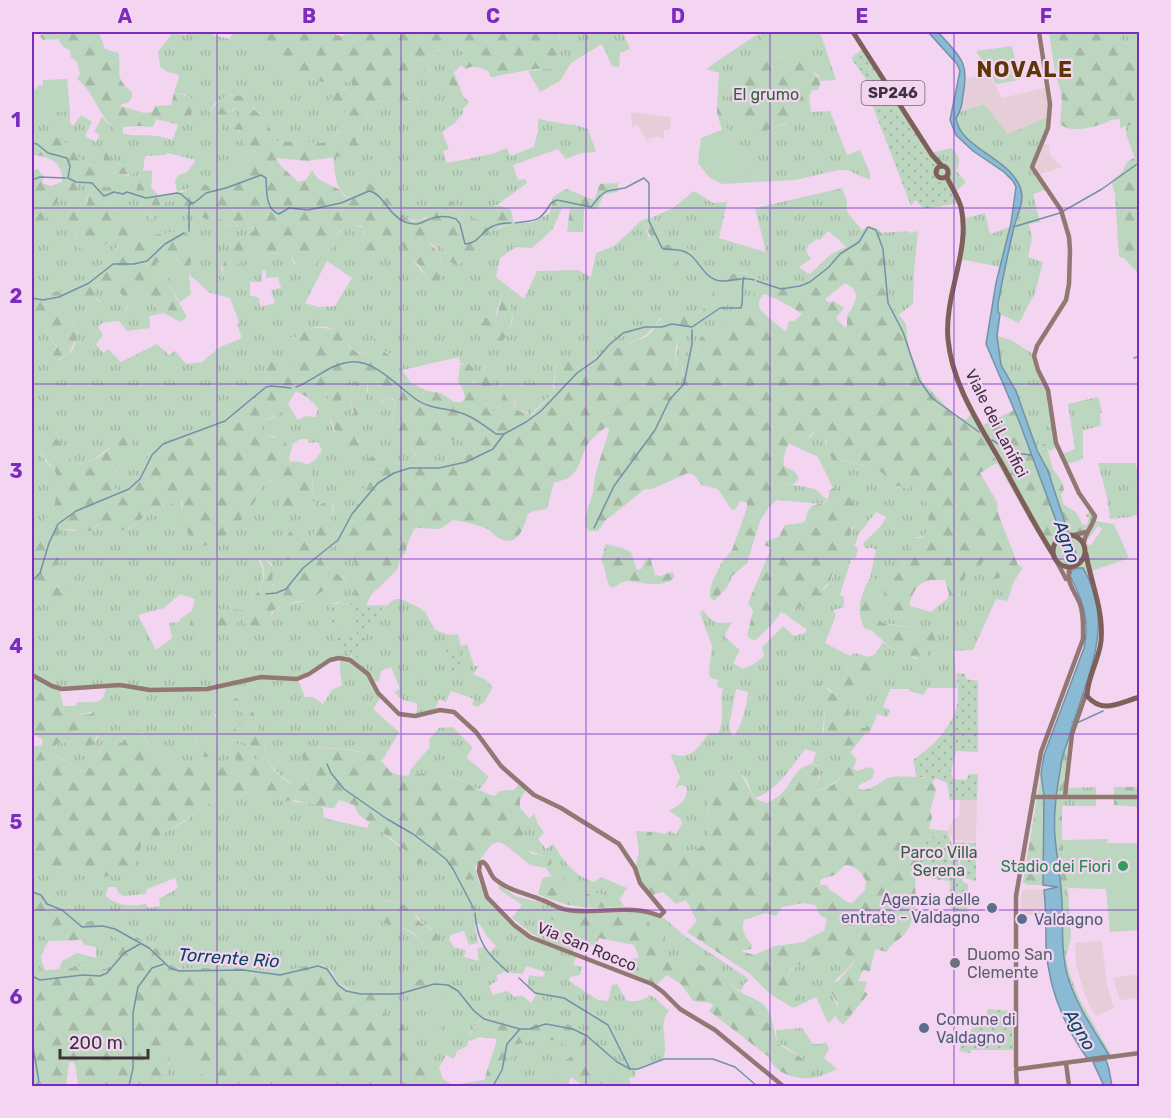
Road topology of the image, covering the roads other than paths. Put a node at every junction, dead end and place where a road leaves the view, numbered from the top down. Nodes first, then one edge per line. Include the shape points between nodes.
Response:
1 (853, 32) edge
2 (1039, 32) edge
3 (939, 167) junction
4 (948, 174) junction
5 (941, 178) junction
6 (954, 190) junction
7 (1034, 522) junction
8 (1086, 532) junction
9 (1074, 535) junction
10 (1058, 539) junction
11 (1084, 543) junction
12 (1056, 559) junction
13 (1083, 559) junction
14 (1070, 567) junction
15 (1089, 574) junction
16 (1074, 592) junction
17 (32, 675) edge
18 (1091, 679) junction
19 (1086, 693) junction
20 (1140, 697) edge
21 (1094, 702) junction
22 (1083, 704) junction
23 (1065, 796) junction
24 (1032, 797) junction
25 (1140, 797) edge
26 (1140, 1053) edge
27 (1066, 1063) junction
28 (1017, 1069) junction
29 (783, 1086) edge
30 (1017, 1086) edge
31 (1069, 1086) edge

1 - 3 main road, Viale dei Lanifici / SP246
2 - 8 street via 1050,104 1044,142 1032,167 1062,211 1070,243 1065,304 1034,356 1048,390 1056,443 1079,493 1095,516
3 - 4 main road, Viale dei Lanifici / SP246 via 947,169
3 - 5 main road, Viale dei Lanifici / SP246 via 936,174
4 - 5 main road
4 - 6 main road, Viale dei Lanifici
5 - 6 main road, Viale dei Lanifici
6 - 7 main road, Viale dei Lanifici via 963,226 947,318 952,361 964,395
7 - 10 main road, Viale dei Lanifici via 1048,540
7 - 12 main road, Viale dei Lanifici
8 - 9 street
8 - 11 street
9 - 10 main road
9 - 11 main road
10 - 12 main road via 1053,551
11 - 13 main road
12 - 14 main road
12 - 16 street, Viale dei Lanifici
13 - 14 main road
13 - 15 main road
13 - 15 main road
14 - 16 street, Viale dei Lanifici via 1068,578
15 - 18 main road via 1102,628
16 - 24 street, Viale dei Lanifici via 1080,605 1083,639 1044,743
17 - 29 street, Via San Rocco via 62,689 120,685 150,690 207,689 261,677 297,679 339,658 350,660 368,674 378,693 399,714 415,716 447,710 460,717 501,766 534,795 620,844 639,883 664,912 660,916 646,910 562,909 512,890 492,877 486,864 480,863 487,897 530,938 652,984
18 - 19 main road
18 - 21 main road
19 - 21 main road
19 - 22 street
20 - 21 main road via 1110,707
21 - 22 street
22 - 23 street via 1067,763
23 - 24 street
23 - 25 street
24 - 28 street, Viale dei Lanifici via 1016,896
26 - 27 street
27 - 28 street
27 - 31 street
28 - 30 street, Viale dei Lanifici

